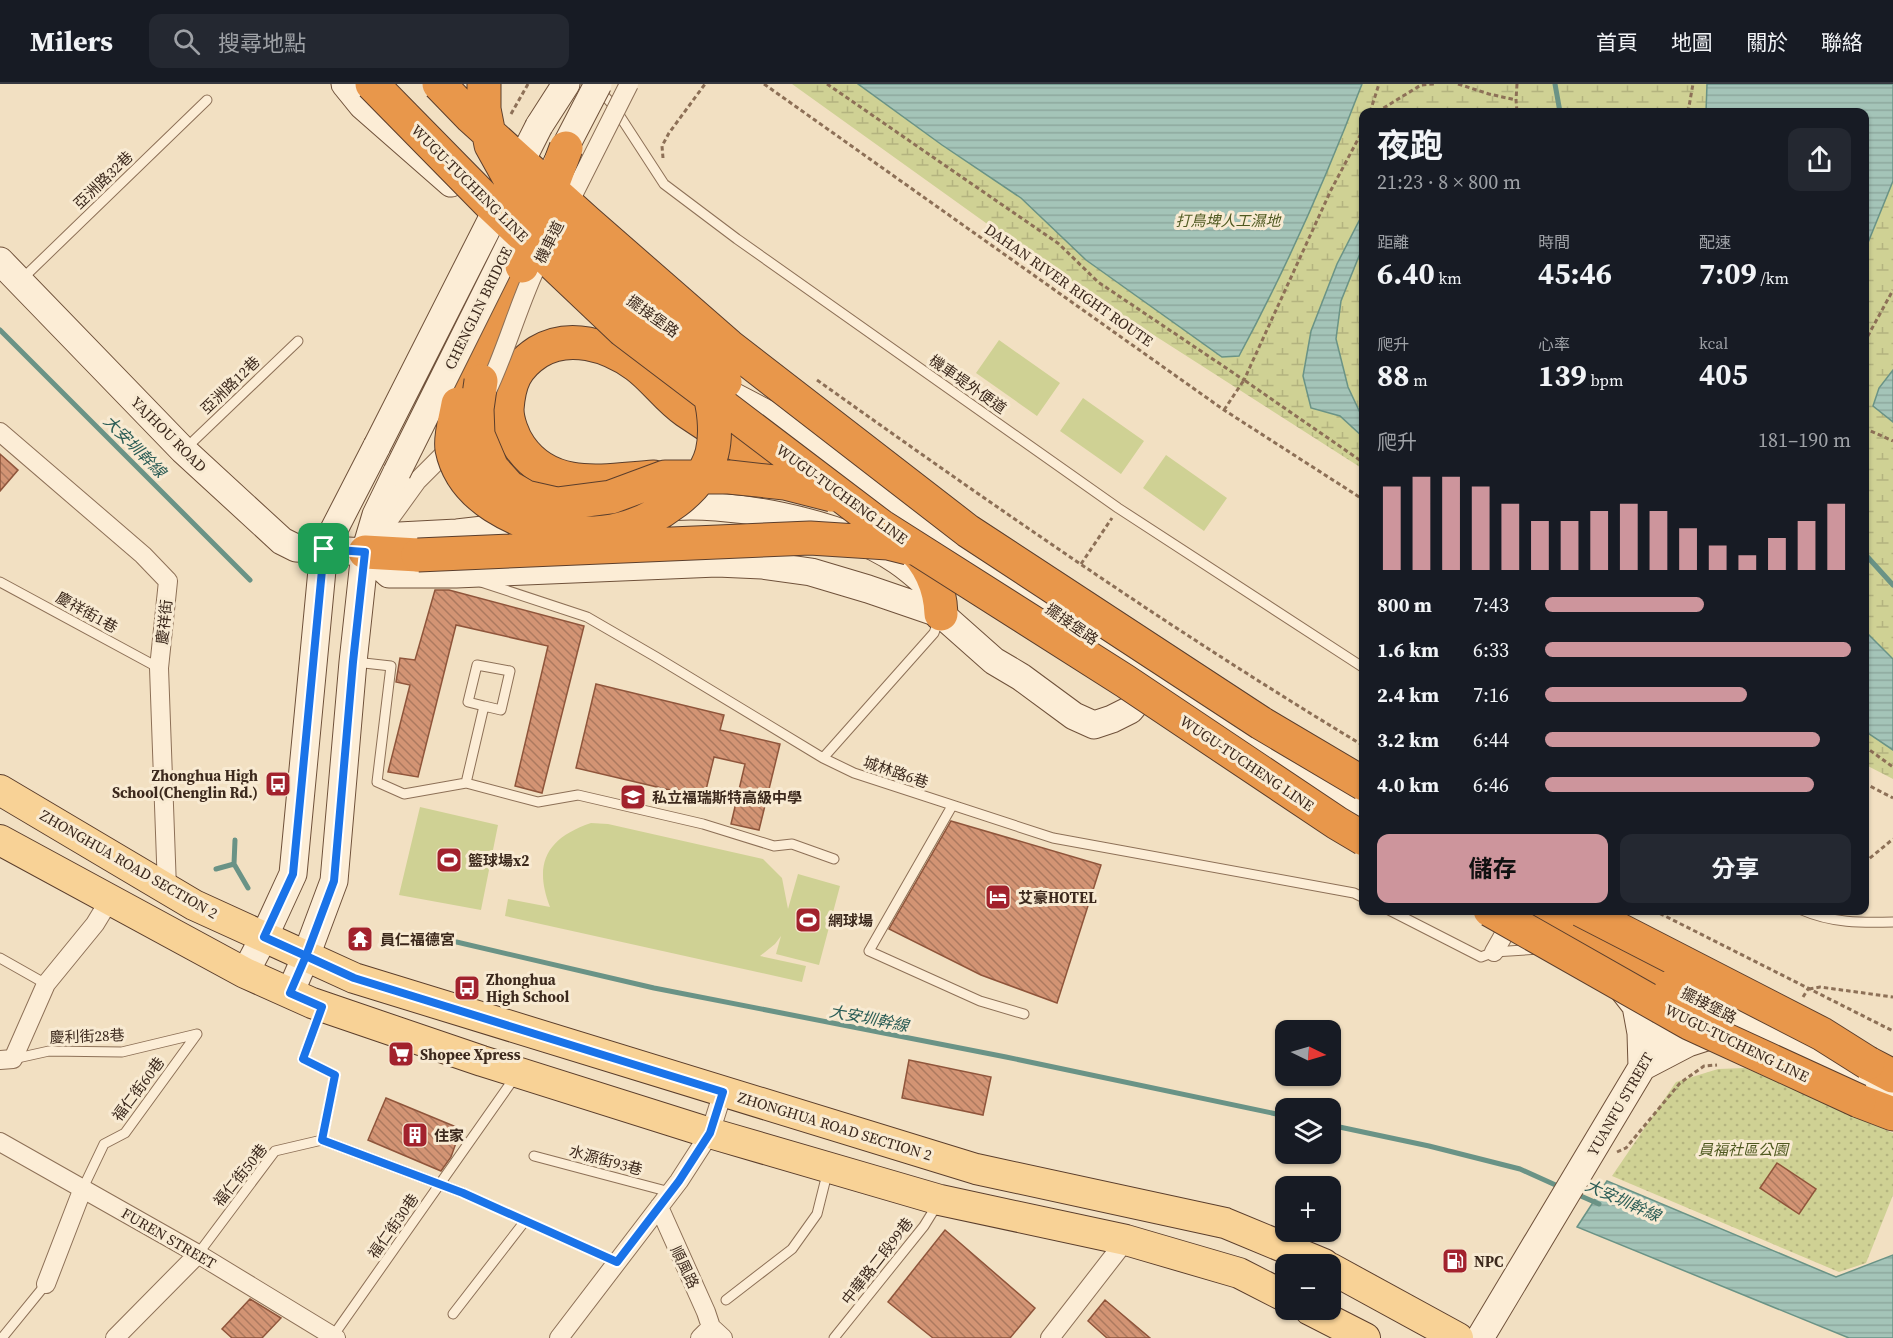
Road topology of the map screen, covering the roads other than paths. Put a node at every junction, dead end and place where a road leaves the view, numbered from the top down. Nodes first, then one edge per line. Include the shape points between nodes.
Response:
1 (345, 84) edge
2 (372, 84) edge
3 (396, 84) edge
4 (439, 84) edge
5 (484, 84) edge
6 (548, 84) edge
7 (566, 84) edge
8 (596, 84) edge
9 (628, 84) edge
10 (207, 100) dead end
11 (539, 126) junction
12 (566, 148) junction
13 (0, 261) edge
14 (522, 266) junction
15 (20, 282) junction
16 (298, 341) dead end
17 (481, 405) dead end
18 (0, 432) edge
19 (183, 450) junction
20 (443, 455) dead end
21 (665, 477) junction
22 (324, 549) junction
23 (365, 552) junction
24 (456, 574) junction
25 (992, 577) junction
26 (0, 582) edge
27 (941, 605) junction
28 (353, 662) junction
29 (1359, 665) edge
30 (159, 668) junction
31 (1139, 681) junction
32 (484, 706) junction
33 (823, 758) junction
34 (1359, 781) edge
35 (466, 783) junction
36 (0, 790) edge
37 (1359, 805) edge
38 (952, 807) junction
39 (1359, 811) edge
40 (1359, 836) edge
41 (0, 840) edge
42 (834, 859) dead end
43 (167, 888) junction
44 (1359, 896) edge
45 (109, 901) junction
46 (1399, 915) edge
47 (1500, 915) edge
48 (1515, 915) edge
49 (1536, 915) edge
50 (1551, 915) edge
51 (1591, 915) edge
52 (1812, 915) edge
53 (1893, 922) edge
54 (264, 937) junction
55 (1596, 950) junction
56 (1494, 952) junction
57 (306, 956) junction
58 (0, 957) edge
59 (245, 973) junction
60 (46, 984) junction
61 (1679, 989) junction
62 (290, 993) junction
63 (322, 1007) junction
64 (1024, 1014) dead end
65 (1754, 1027) junction
66 (197, 1034) joint
67 (6, 1060) edge
68 (1642, 1067) junction
69 (1881, 1070) edge
70 (518, 1072) junction
71 (723, 1092) junction
72 (1893, 1094) edge
73 (1858, 1101) junction
74 (1893, 1114) edge
75 (710, 1133) junction
76 (322, 1140) junction
77 (0, 1142) edge
78 (534, 1156) dead end
79 (828, 1168) junction
80 (441, 1185) junction
81 (83, 1188) junction
82 (670, 1192) junction
83 (940, 1200) junction
84 (658, 1207) junction
85 (525, 1221) junction
86 (1126, 1240) junction
87 (198, 1254) junction
88 (1300, 1254) edge
89 (617, 1262) junction
90 (1341, 1274) edge
91 (46, 1284) joint
92 (1275, 1291) edge
93 (726, 1300) dead end
94 (453, 1314) dead end
95 (1330, 1320) edge
96 (712, 1334) edge
97 (323, 1335) edge
98 (2, 1338) edge
99 (115, 1338) edge
100 (559, 1338) edge
101 (834, 1338) edge
102 (1050, 1338) edge
103 (1365, 1338) edge
104 (1458, 1338) edge
105 (1480, 1338) edge

1 - 31 street, 擺接堡路 via 362,105 433,168 596,305 730,395 788,424
2 - 31 highway, WUGU-TUCHENG LINE, bridge via 490,204 623,330 881,526
3 - 14 highway, bridge via 576,262 685,356 708,387 714,424 712,453 701,475 684,494 644,521 611,530 554,530 529,524 478,495 462,476 452,448 458,404 470,368
4 - 34 highway, bridge via 577,213 729,346 968,531 1262,723
5 - 31 highway, bridge via 491,145 521,199 581,256 722,381
6 - 11 street
7 - 11 street, CHENGLIN BRIDGE
8 - 12 street, CHENGLIN BRIDGE, bridge
8 - 29 lane, 機車堤外便道 via 664,184 1109,501
9 - 17 street, 機車道, bridge via 525,289 498,369
10 - 15 lane, 亞洲路32巷
11 - 22 street, CHENGLIN BRIDGE, bridge
12 - 14 highway, bridge
12 - 23 street, CHENGLIN BRIDGE, bridge via 521,222 376,515
13 - 15 street, YAJHOU ROAD
14 - 21 highway, bridge via 480,381 478,435 492,468 509,487 526,497 557,504 610,497
15 - 19 street, YAJHOU ROAD
16 - 19 lane, 亞洲路12巷
18 - 30 street, 慶祥街 via 168,581
19 - 22 street, YAJHOU ROAD via 282,541 296,548
20 - 23 street via 417,481
21 - 25 highway, bridge via 729,477 785,483 853,500 930,534
21 - 27 highway via 573,481 546,472 529,460 516,441 507,415 508,391 516,372 527,359 548,346 581,342 608,349 636,365 683,409 766,464 910,544 933,575
22 - 23 street, YAJHOU ROAD
22 - 54 street via 293,874
23 - 24 street via 389,574
23 - 25 highway, bridge via 418,555 810,538 888,543 945,558
23 - 27 street via 399,536 457,533 681,505 762,512 845,533 897,560
23 - 28 street, CHENGLIN BRIDGE
24 - 27 street via 717,563 762,565 811,572
24 - 33 lane, 城林路6巷 via 587,617
25 - 37 highway via 1205,717
26 - 30 lane, 慶祥街1巷
27 - 31 street via 1000,650 1021,677 1074,716 1094,725 1130,710
27 - 33 lane via 934,633
28 - 35 lane via 391,666 377,782 404,794
28 - 57 street, CHENGLIN BRIDGE via 334,881
30 - 43 street, 慶祥街
31 - 39 street, 擺接堡路
31 - 40 highway, WUGU-TUCHENG LINE, bridge
32 - 32 lane via 501,710 510,671 477,665 468,702
32 - 35 lane
33 - 38 lane, 城林路6巷 via 854,773
35 - 42 lane via 538,802 578,795 774,846 792,844
36 - 43 main road, ZHONGHUA ROAD SECTION 2
38 - 44 lane, 城林路6巷 via 1053,838
38 - 64 lane via 868,951 980,1001
41 - 45 main road
43 - 54 main road, ZHONGHUA ROAD SECTION 2
45 - 59 main road
45 - 60 street
46 - 56 lane via 1481,957
47 - 73 highway, WUGU-TUCHENG LINE, bridge via 1689,1023
48 - 56 street
49 - 55 street, 擺接堡路
50 - 61 highway
51 - 69 highway, bridge via 1822,1034
52 - 53 lane via 1853,923
54 - 57 main road, ZHONGHUA ROAD SECTION 2
54 - 59 street
55 - 56 lane
55 - 61 street, 擺接堡路
55 - 68 street via 1636,1006
57 - 62 street, CHENGLIN BRIDGE
57 - 71 main road, ZHONGHUA ROAD SECTION 2 via 354,978
58 - 60 lane
59 - 62 main road
60 - 67 street
61 - 65 street, 擺接堡路
61 - 68 street, YUANFU STREET
61 - 69 highway, bridge via 1798,1042
61 - 73 highway, bridge
62 - 63 main road
63 - 70 main road
63 - 76 lane via 303,1059 335,1075
65 - 68 street via 1730,1029 1688,1043
65 - 72 street, 擺接堡路
66 - 67 lane, 慶利街28巷 via 122,1052 50,1051
66 - 81 lane, 福仁街60巷 via 125,1133 104,1144
68 - 105 street, YUANFU STREET
70 - 75 main road
70 - 80 lane, 福仁街30巷
71 - 75 street
71 - 88 main road, ZHONGHUA ROAD SECTION 2 via 976,1169 1225,1223
73 - 74 highway, WUGU-TUCHENG LINE
75 - 79 main road
75 - 82 street
76 - 80 lane
76 - 87 lane, 福仁街50巷 via 275,1151
77 - 81 street, FUREN STREET
78 - 82 lane, 水源街93巷
79 - 83 main road
79 - 93 lane via 817,1215 792,1249
80 - 85 lane
80 - 97 lane, 福仁街30巷
81 - 87 street, FUREN STREET
81 - 91 street
82 - 84 street
83 - 86 main road
83 - 101 lane, 中華路二段99巷 via 924,1226
84 - 89 street
84 - 96 street, 順風路 via 706,1312
85 - 89 lane
85 - 94 lane
86 - 92 main road via 1239,1273
86 - 102 street
87 - 97 street, FUREN STREET
87 - 99 street
89 - 100 street
90 - 104 main road
91 - 98 lane
95 - 103 main road

